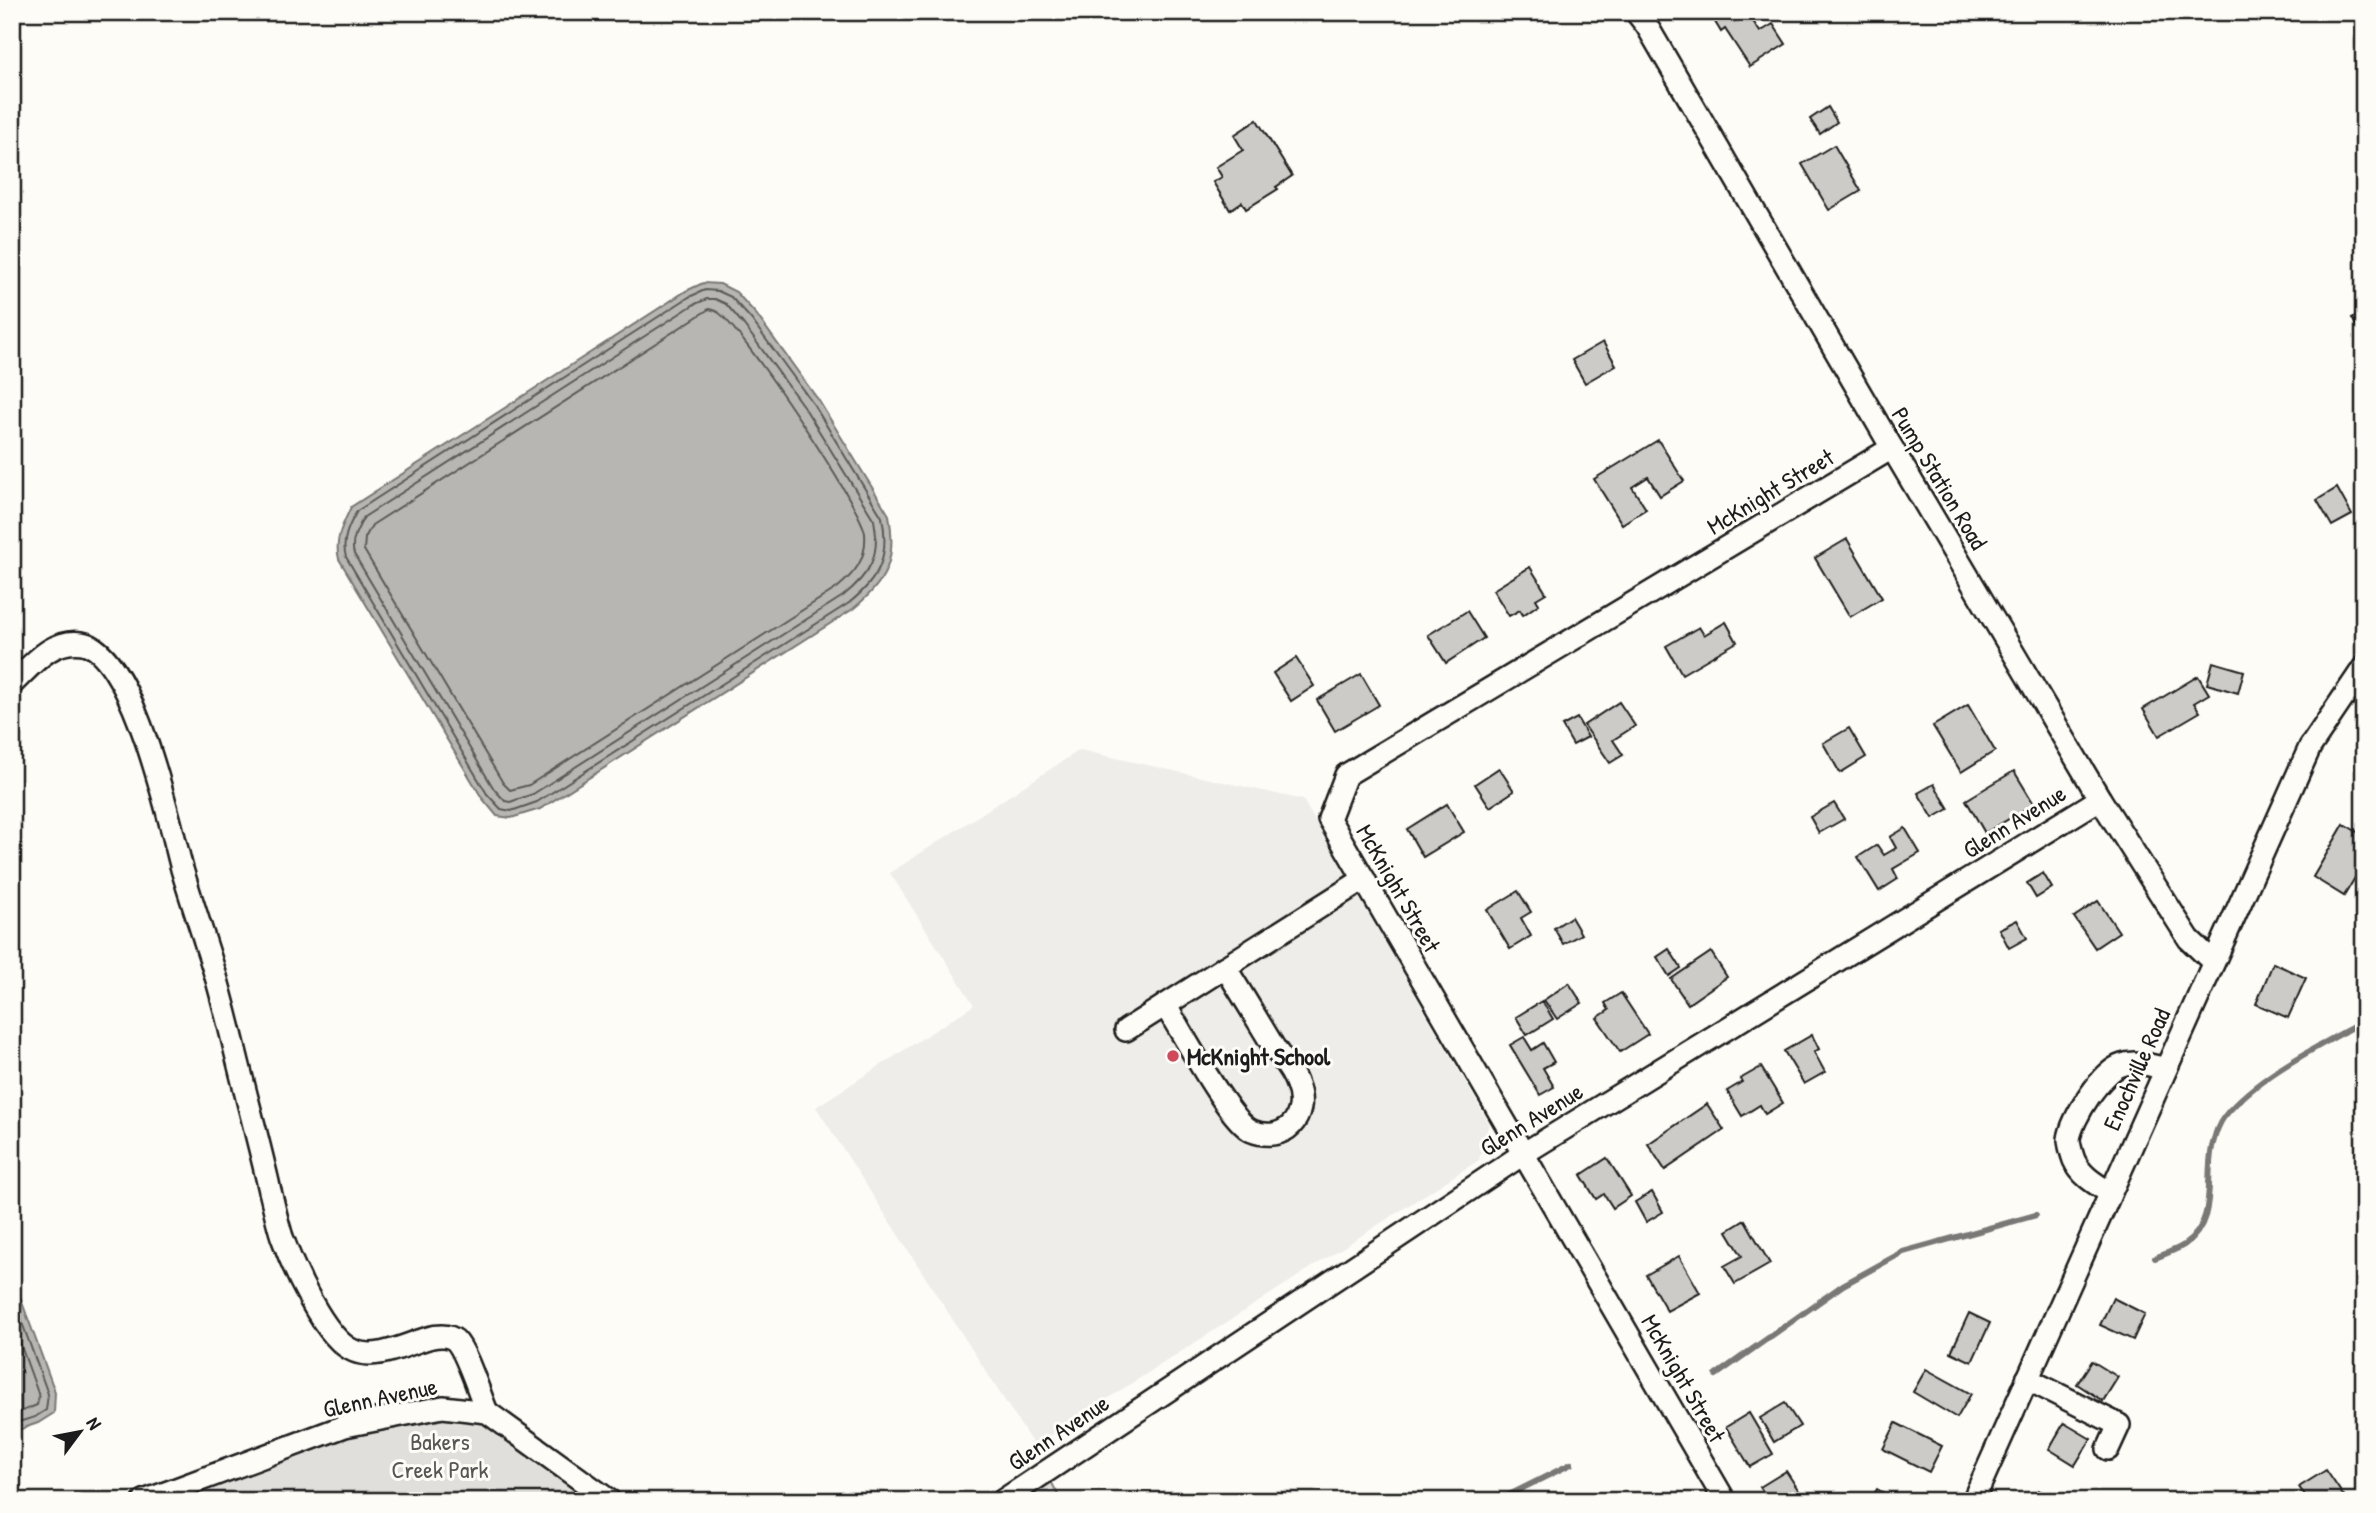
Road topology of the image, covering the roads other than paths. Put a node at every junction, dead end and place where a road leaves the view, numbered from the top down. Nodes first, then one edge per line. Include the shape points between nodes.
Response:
1 (1636, 12) edge
2 (1892, 448) junction
3 (2364, 667) edge
4 (12, 684) edge
5 (2100, 799) junction
6 (1364, 879) junction
7 (2212, 961) junction
8 (1225, 967) junction
9 (1164, 1005) junction
10 (1126, 1030) dead end
11 (2165, 1068) junction
12 (1523, 1154) junction
13 (2110, 1193) junction
14 (2027, 1379) junction
15 (487, 1412) junction
16 (2108, 1449) dead end
17 (144, 1501) edge
18 (610, 1501) edge
19 (1002, 1501) edge
20 (1725, 1501) edge
21 (1973, 1501) edge

1 - 2 street, Pump Station Road
2 - 5 street, Pump Station Road
2 - 6 street, McKnight Street via 1346,775 1329,819
3 - 7 street, Enochville Road via 2310,747
4 - 15 street via 47,650 63,643 83,643 96,649 110,665 148,742 217,980 281,1235 306,1294 331,1331 352,1351 372,1355 393,1352 428,1337 454,1339
5 - 7 street, Pump Station Road via 2189,939
5 - 12 street, Glenn Avenue
6 - 8 street
6 - 12 street, McKnight Street
7 - 11 street, Enochville Road
8 - 9 street
8 - 9 street via 1297,1083 1301,1110 1296,1122 1267,1135 1250,1130 1231,1112
9 - 10 street
11 - 13 street, Enochville Road
11 - 13 street via 2135,1062 2120,1065 2102,1078 2085,1101 2069,1139 2073,1159 2084,1175
12 - 19 street, Glenn Avenue
12 - 20 street, McKnight Street
13 - 14 street, Enochville Road
14 - 16 street via 2123,1417
14 - 21 street, Enochville Road
15 - 17 street, Glenn Avenue via 443,1407 345,1426
15 - 18 street, Glenn Avenue

